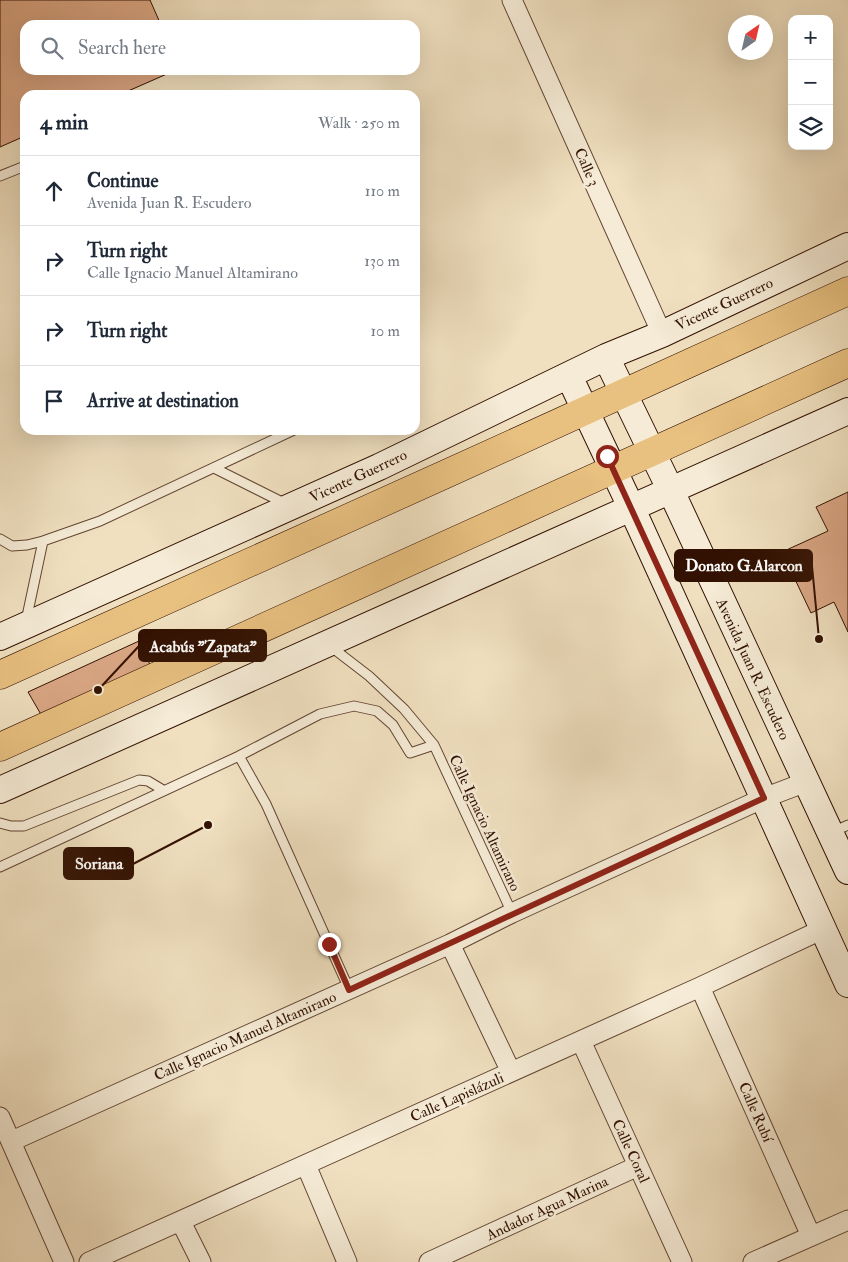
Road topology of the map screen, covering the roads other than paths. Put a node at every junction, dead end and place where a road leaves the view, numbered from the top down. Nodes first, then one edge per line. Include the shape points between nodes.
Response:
1 (512, 0) edge
2 (20, 168) edge
3 (0, 176) edge
4 (848, 246) edge
5 (848, 291) edge
6 (662, 334) junction
7 (606, 358) junction
8 (848, 363) edge
9 (569, 376) junction
10 (625, 394) junction
11 (586, 411) junction
12 (848, 411) edge
13 (283, 435) edge
14 (652, 451) junction
15 (214, 468) junction
16 (614, 470) junction
17 (671, 491) junction
18 (290, 507) junction
19 (632, 509) junction
20 (0, 538) edge
21 (43, 541) junction
22 (25, 625) junction
23 (0, 636) edge
24 (326, 643) junction
25 (0, 675) edge
26 (434, 745) junction
27 (0, 747) edge
28 (239, 756) junction
29 (806, 782) junction
30 (0, 790) edge
31 (163, 790) junction
32 (764, 798) junction
33 (0, 823) edge
34 (843, 846) edge
35 (0, 867) edge
36 (512, 913) junction
37 (823, 929) junction
38 (450, 944) junction
39 (848, 984) edge
40 (700, 987) junction
41 (349, 990) junction
42 (581, 1041) junction
43 (511, 1072) junction
44 (0, 1117) edge
45 (12, 1141) junction
46 (306, 1165) junction
47 (638, 1166) junction
48 (848, 1220) edge
49 (181, 1222) junction
50 (811, 1236) junction
51 (64, 1262) edge
52 (89, 1262) edge
53 (201, 1262) edge
54 (347, 1262) edge
55 (429, 1262) edge
56 (682, 1262) edge
57 (753, 1262) edge

1 - 6 street, Calle 3
2 - 3 lane
4 - 6 main road, Vicente Guerrero
5 - 10 main road
6 - 7 main road, Vicente Guerrero
7 - 9 main road, Vicente Guerrero
7 - 10 main road, Avenida Juan R. Escudero
8 - 14 main road
9 - 11 main road
9 - 18 main road, Vicente Guerrero
10 - 11 main road
10 - 14 main road, Avenida Juan R. Escudero
11 - 16 main road
11 - 25 main road
12 - 17 main road
13 - 15 lane
14 - 16 main road
14 - 17 main road, Avenida Juan R. Escudero
15 - 18 lane
15 - 21 lane via 100,521
16 - 19 main road
16 - 27 main road
17 - 19 main road
17 - 29 main road, Avenida Juan R. Escudero
18 - 22 main road, Vicente Guerrero
19 - 24 main road
19 - 32 main road
20 - 21 lane via 12,546
21 - 22 lane
22 - 23 main road, Vicente Guerrero
24 - 26 lane, Calle Ignacio Altamirano via 369,676 404,709
24 - 30 main road
26 - 28 lane via 410,754 393,725 377,711 354,706 320,714
26 - 36 lane, Calle Ignacio Altamirano
28 - 31 lane
28 - 41 lane via 266,804
29 - 32 street, Calle Ignacio Manuel Altamirano
29 - 34 main road, Avenida Juan R. Escudero
31 - 33 lane via 139,780 24,826
31 - 35 lane
32 - 36 street, Calle Ignacio Manuel Altamirano
32 - 37 main road
36 - 38 street, Calle Ignacio Manuel Altamirano
37 - 39 main road
37 - 40 street, Calle Lapislázuli
38 - 41 street, Calle Ignacio Manuel Altamirano
38 - 43 street
40 - 42 street, Calle Lapislázuli
40 - 50 street, Calle Rubí
41 - 45 street, Calle Ignacio Manuel Altamirano
42 - 43 street, Calle Lapislázuli
42 - 47 street, Calle Coral
43 - 46 street, Calle Lapislázuli
44 - 45 street
45 - 51 street
46 - 49 street, Calle Lapislázuli
46 - 54 street
47 - 55 street, Andador Agua Marina
47 - 56 street, Calle Coral
48 - 50 street
49 - 52 street, Calle Lapislázuli
49 - 53 street
50 - 57 street

